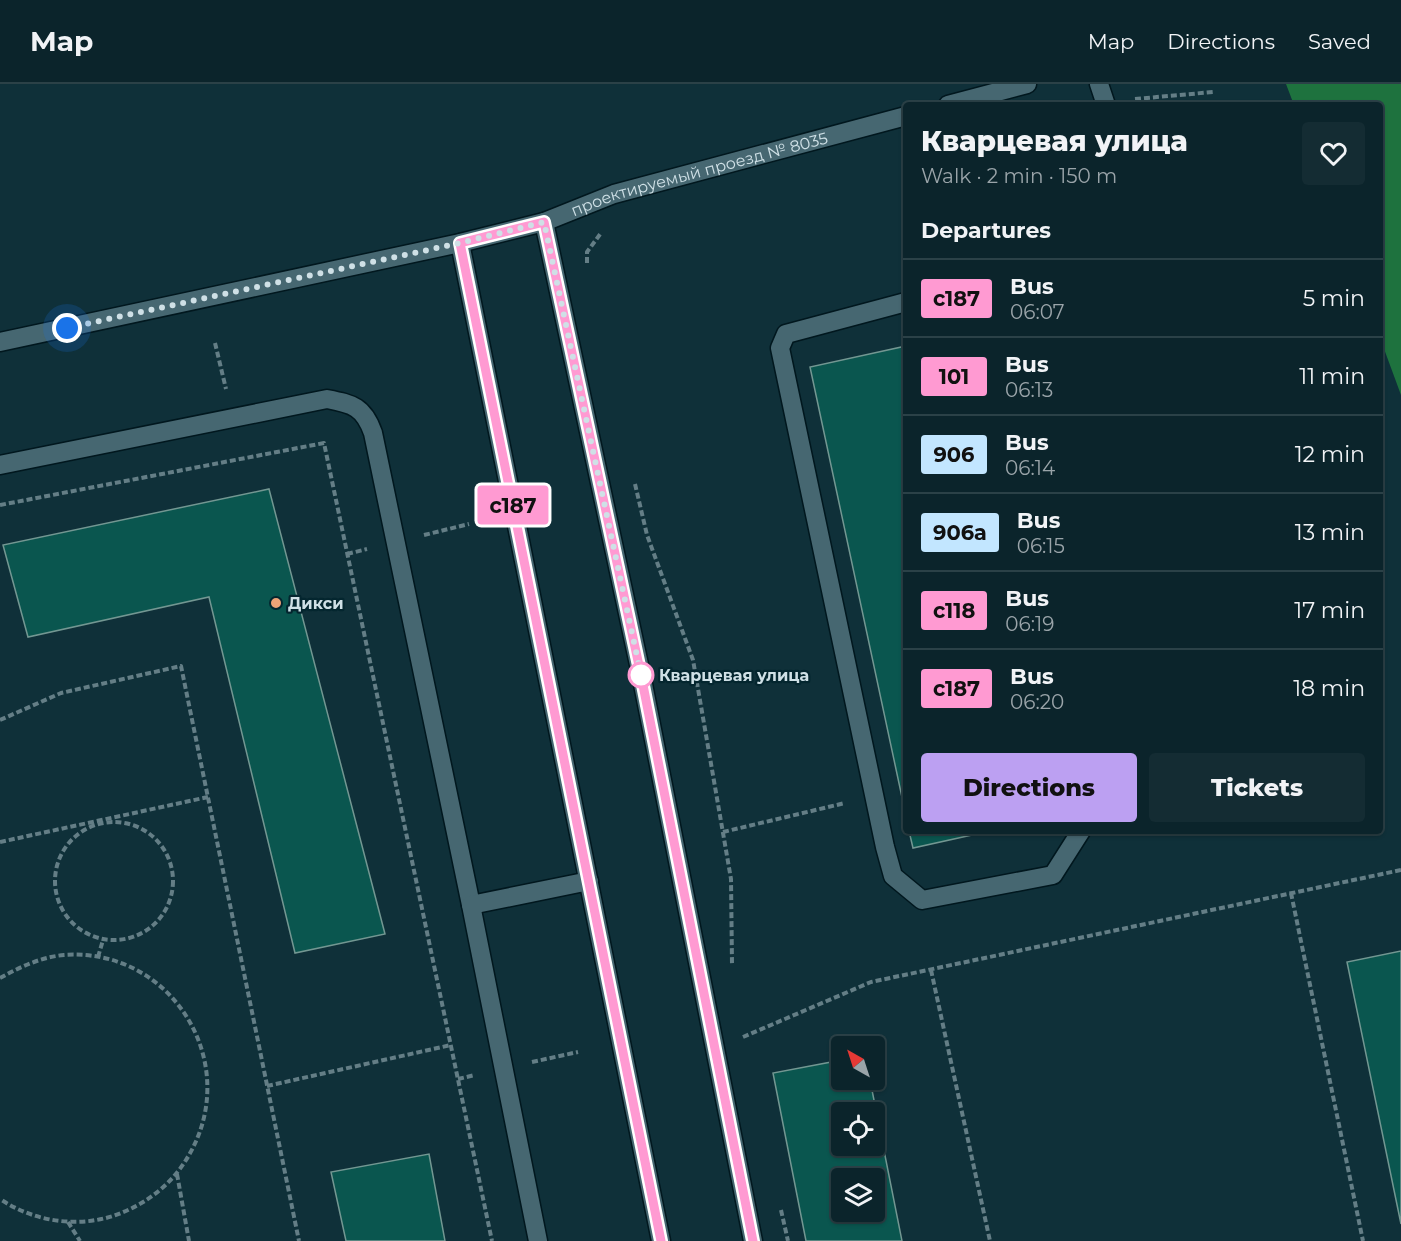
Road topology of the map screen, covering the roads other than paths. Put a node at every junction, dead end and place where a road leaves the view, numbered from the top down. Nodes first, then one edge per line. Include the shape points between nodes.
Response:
1 (1027, 84) edge
2 (1099, 84) edge
3 (959, 102) edge
4 (1105, 102) edge
5 (903, 117) edge
6 (544, 222) junction
7 (460, 243) junction
8 (903, 304) edge
9 (0, 342) edge
10 (0, 465) edge
11 (1079, 834) edge
12 (589, 881) junction
13 (471, 905) junction
14 (538, 1241) edge
15 (661, 1241) edge
16 (753, 1241) edge

1 - 3 street
2 - 4 street
5 - 6 street, проектируемый проезд № 8035 via 614,194
6 - 7 street, проектируемый проезд № 8035
6 - 16 street via 643,686
7 - 9 street, проектируемый проезд № 8035
7 - 12 street
8 - 11 street via 786,334 780,348 893,876 922,900 1053,874
10 - 13 street via 327,399 361,410 373,433
12 - 13 street
12 - 15 street
13 - 14 street

